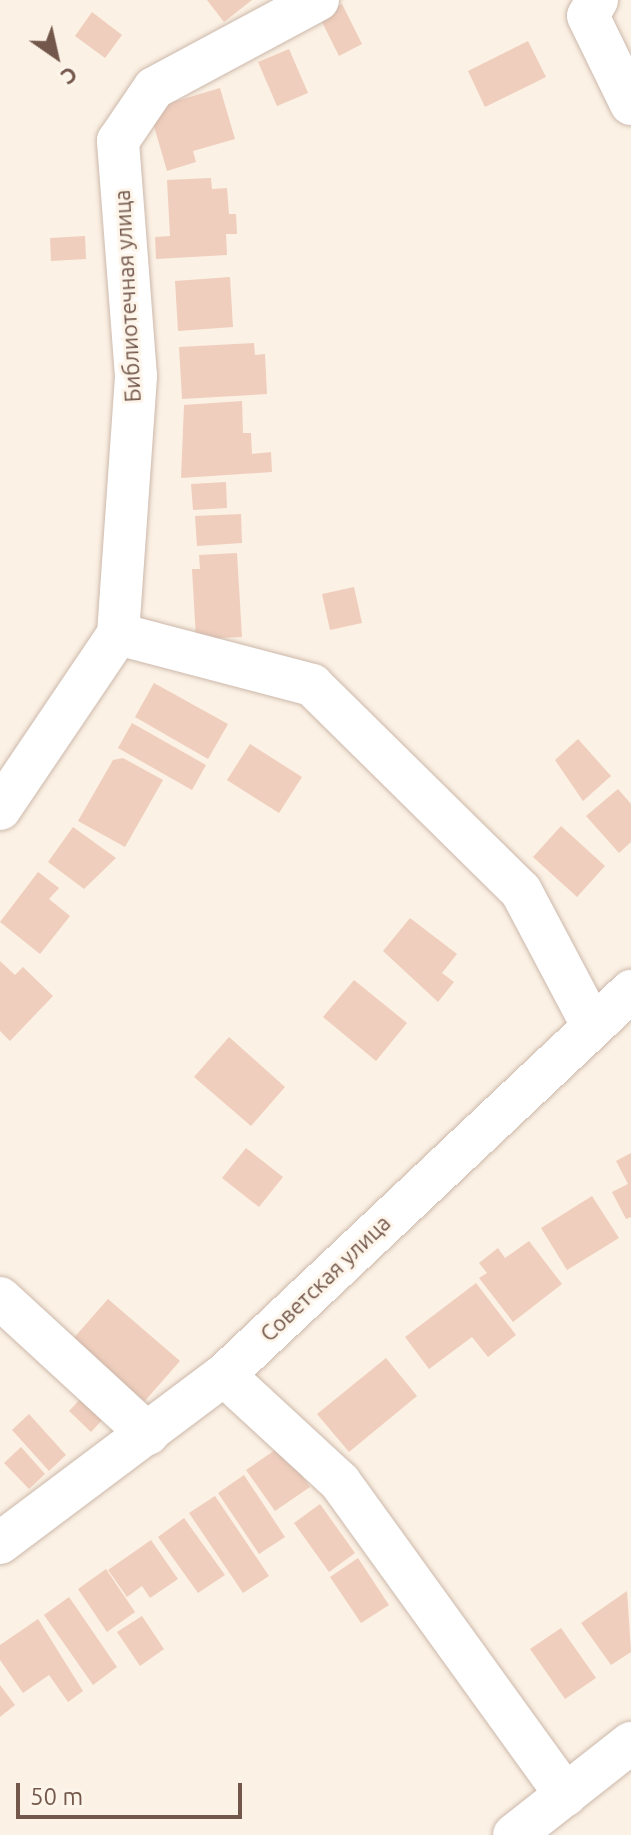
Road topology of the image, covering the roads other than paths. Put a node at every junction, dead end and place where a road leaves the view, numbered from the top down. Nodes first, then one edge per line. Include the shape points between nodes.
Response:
1 (318, 0) edge
2 (585, 5) edge
3 (631, 104) edge
4 (118, 634) junction
5 (0, 809) edge
6 (631, 991) edge
7 (592, 1025) junction
8 (0, 1298) edge
9 (224, 1375) junction
10 (148, 1434) junction
11 (0, 1543) edge
12 (631, 1743) edge
13 (566, 1795) junction
14 (514, 1835) edge

1 - 4 street, Библиотечная улица via 154,88 118,141 136,376
2 - 3 street
4 - 5 street
4 - 7 street via 312,685 521,891
6 - 7 street, Советская улица
7 - 9 street, Советская улица
8 - 10 street
9 - 10 street, Советская улица
9 - 13 street via 340,1482
10 - 11 street, Советская улица
12 - 13 street
13 - 14 street

